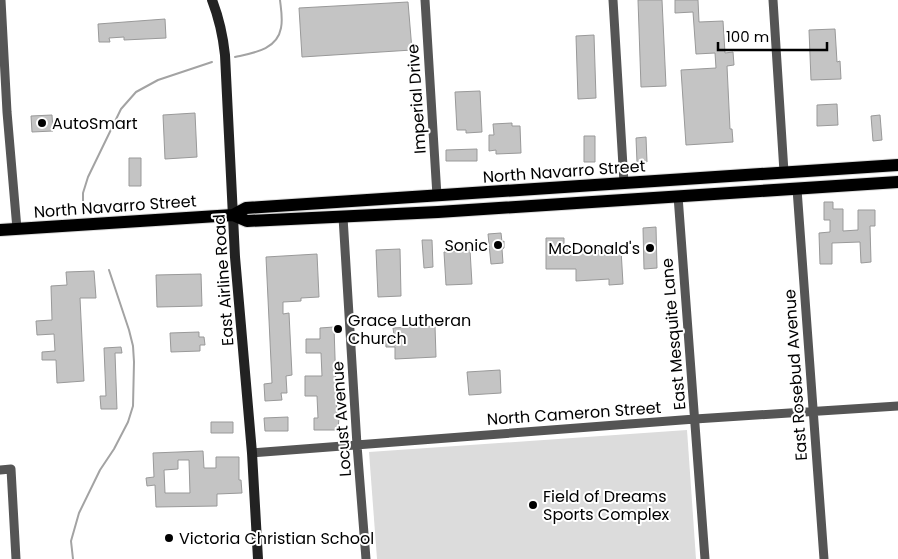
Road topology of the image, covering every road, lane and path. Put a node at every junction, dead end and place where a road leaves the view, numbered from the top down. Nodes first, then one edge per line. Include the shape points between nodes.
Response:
1 (212, 0) edge
2 (425, 0) edge
3 (613, 0) edge
4 (773, 0) edge
5 (0, 2) edge
6 (4, 112) edge
7 (898, 165) edge
8 (878, 167) junction
9 (784, 172) junction
10 (898, 182) edge
11 (624, 183) junction
12 (797, 189) junction
13 (437, 196) junction
14 (678, 196) junction
15 (633, 200) junction
16 (233, 215) junction
17 (343, 217) junction
18 (17, 229) junction
19 (0, 230) edge
20 (898, 406) edge
21 (812, 411) junction
22 (695, 419) junction
23 (357, 445) junction
24 (252, 452) junction
25 (0, 470) edge
26 (16, 559) edge
27 (258, 559) edge
28 (366, 559) edge
29 (705, 559) edge
30 (824, 559) edge

1 - 16 main road, East Airline Road via 225,55
2 - 13 street, Imperial Drive
3 - 11 street
4 - 9 street
5 - 6 street
6 - 18 street
7 - 8 main road, North Navarro Street
8 - 9 main road, North Navarro Street
8 - 12 main road via 866,173 806,178 797,183
9 - 11 main road, North Navarro Street
9 - 15 main road via 782,180 777,181 643,192
10 - 12 main road, North Navarro Street
11 - 13 main road, North Navarro Street
12 - 14 main road, North Navarro Street
12 - 21 street, East Rosebud Avenue
13 - 16 main road, North Navarro Street via 246,208
14 - 15 main road, North Navarro Street
14 - 22 street, East Mesquite Lane
15 - 17 main road, North Navarro Street
16 - 17 main road, North Navarro Street via 247,221
16 - 18 main road, North Navarro Street
16 - 24 main road, East Airline Road
17 - 23 street, Locust Avenue
18 - 19 main road, North Navarro Street
20 - 21 street, North Cameron Street
21 - 22 street, North Cameron Street
21 - 30 street, East Rosebud Avenue
22 - 23 street, North Cameron Street
22 - 29 street, East Mesquite Lane
23 - 24 street, North Cameron Street
23 - 28 street, Locust Avenue
24 - 27 main road, East Airline Road
25 - 26 street via 11,469

